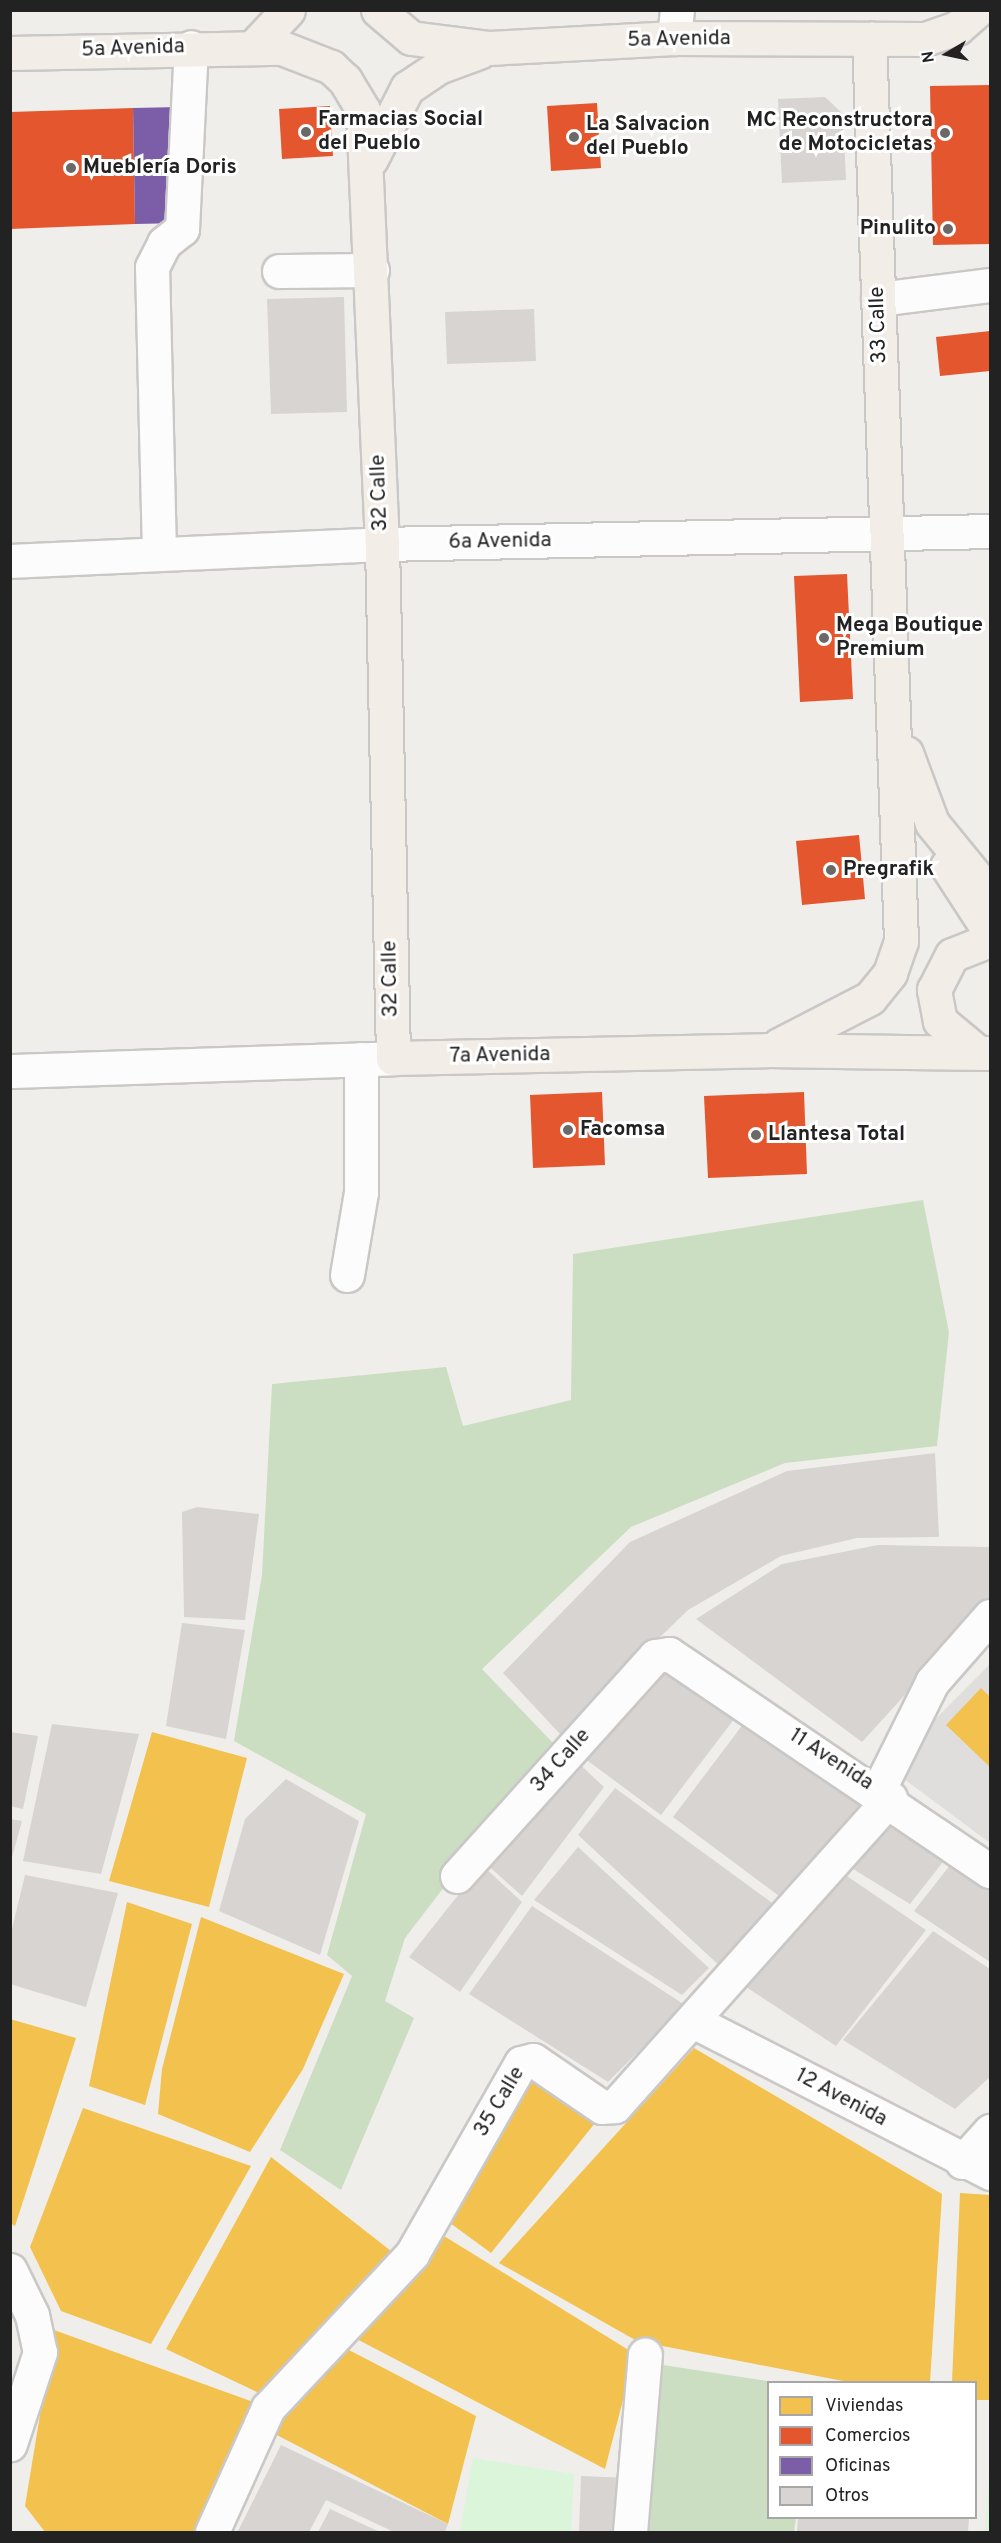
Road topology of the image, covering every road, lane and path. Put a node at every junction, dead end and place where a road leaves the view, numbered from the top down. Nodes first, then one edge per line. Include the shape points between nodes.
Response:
1 (288, 10) edge
2 (378, 10) edge
3 (978, 10) edge
4 (676, 24) edge
5 (869, 39) junction
6 (255, 45) junction
7 (191, 47) junction
8 (489, 48) junction
9 (10, 53) edge
10 (368, 169) junction
11 (372, 270) junction
12 (279, 271) dead end
13 (990, 285) edge
14 (878, 299) junction
15 (990, 531) edge
16 (886, 534) junction
17 (382, 544) junction
18 (159, 552) junction
19 (10, 561) edge
20 (897, 729) junction
21 (932, 823) junction
22 (990, 894) edge
23 (990, 932) edge
24 (990, 940) edge
25 (766, 1050) junction
26 (983, 1052) edge
27 (393, 1058) junction
28 (361, 1059) junction
29 (10, 1071) edge
30 (347, 1275) dead end
31 (990, 1616) edge
32 (669, 1654) joint
33 (884, 1795) junction
34 (990, 1870) edge
35 (457, 1876) dead end
36 (693, 2021) junction
37 (990, 2131) edge
38 (976, 2167) edge
39 (10, 2270) edge
40 (645, 2355) dead end
41 (10, 2444) edge
42 (212, 2532) edge
43 (630, 2532) edge

1 - 6 main road
2 - 8 main road, 5a Avenida via 411,38
3 - 5 main road via 957,28 925,39
4 - 5 main road, 5a Avenida
4 - 8 main road, 5a Avenida
5 - 14 main road, 33 Calle
6 - 7 main road, 5a Avenida
6 - 10 main road, 32 Calle via 300,53 345,80 363,110
7 - 9 main road, 5a Avenida
7 - 18 street via 182,229 164,243 152,267
8 - 10 main road, 5a Avenida via 438,67 407,88 381,130
10 - 11 main road, 32 Calle
11 - 12 street
11 - 17 main road, 32 Calle
13 - 14 street
14 - 16 main road, 33 Calle
15 - 16 street, 6a Avenida
16 - 17 street, 6a Avenida
16 - 20 main road, 33 Calle
17 - 18 street, 6a Avenida
17 - 27 main road, 32 Calle
18 - 19 street, 6a Avenida
20 - 21 main road
20 - 25 main road, 33 Calle via 902,927 895,963 860,1005
21 - 22 main road
21 - 23 main road via 958,887
24 - 26 main road via 952,955 934,990 940,1021
25 - 26 main road, 7a Avenida
25 - 27 main road, 7a Avenida
27 - 28 street, 7a Avenida
28 - 29 street, 7a Avenida
28 - 30 street via 362,1192
31 - 33 street, 35 Calle via 932,1682
32 - 33 street, 11 Avenida
32 - 35 street, 34 Calle via 655,1656
33 - 34 street, 11 Avenida
33 - 36 street, 35 Calle
36 - 38 street, 12 Avenida
36 - 42 street, 35 Calle via 608,2109 533,2060 521,2063 412,2254 268,2408
37 - 38 street
39 - 41 street via 32,2315 40,2352
40 - 43 street

